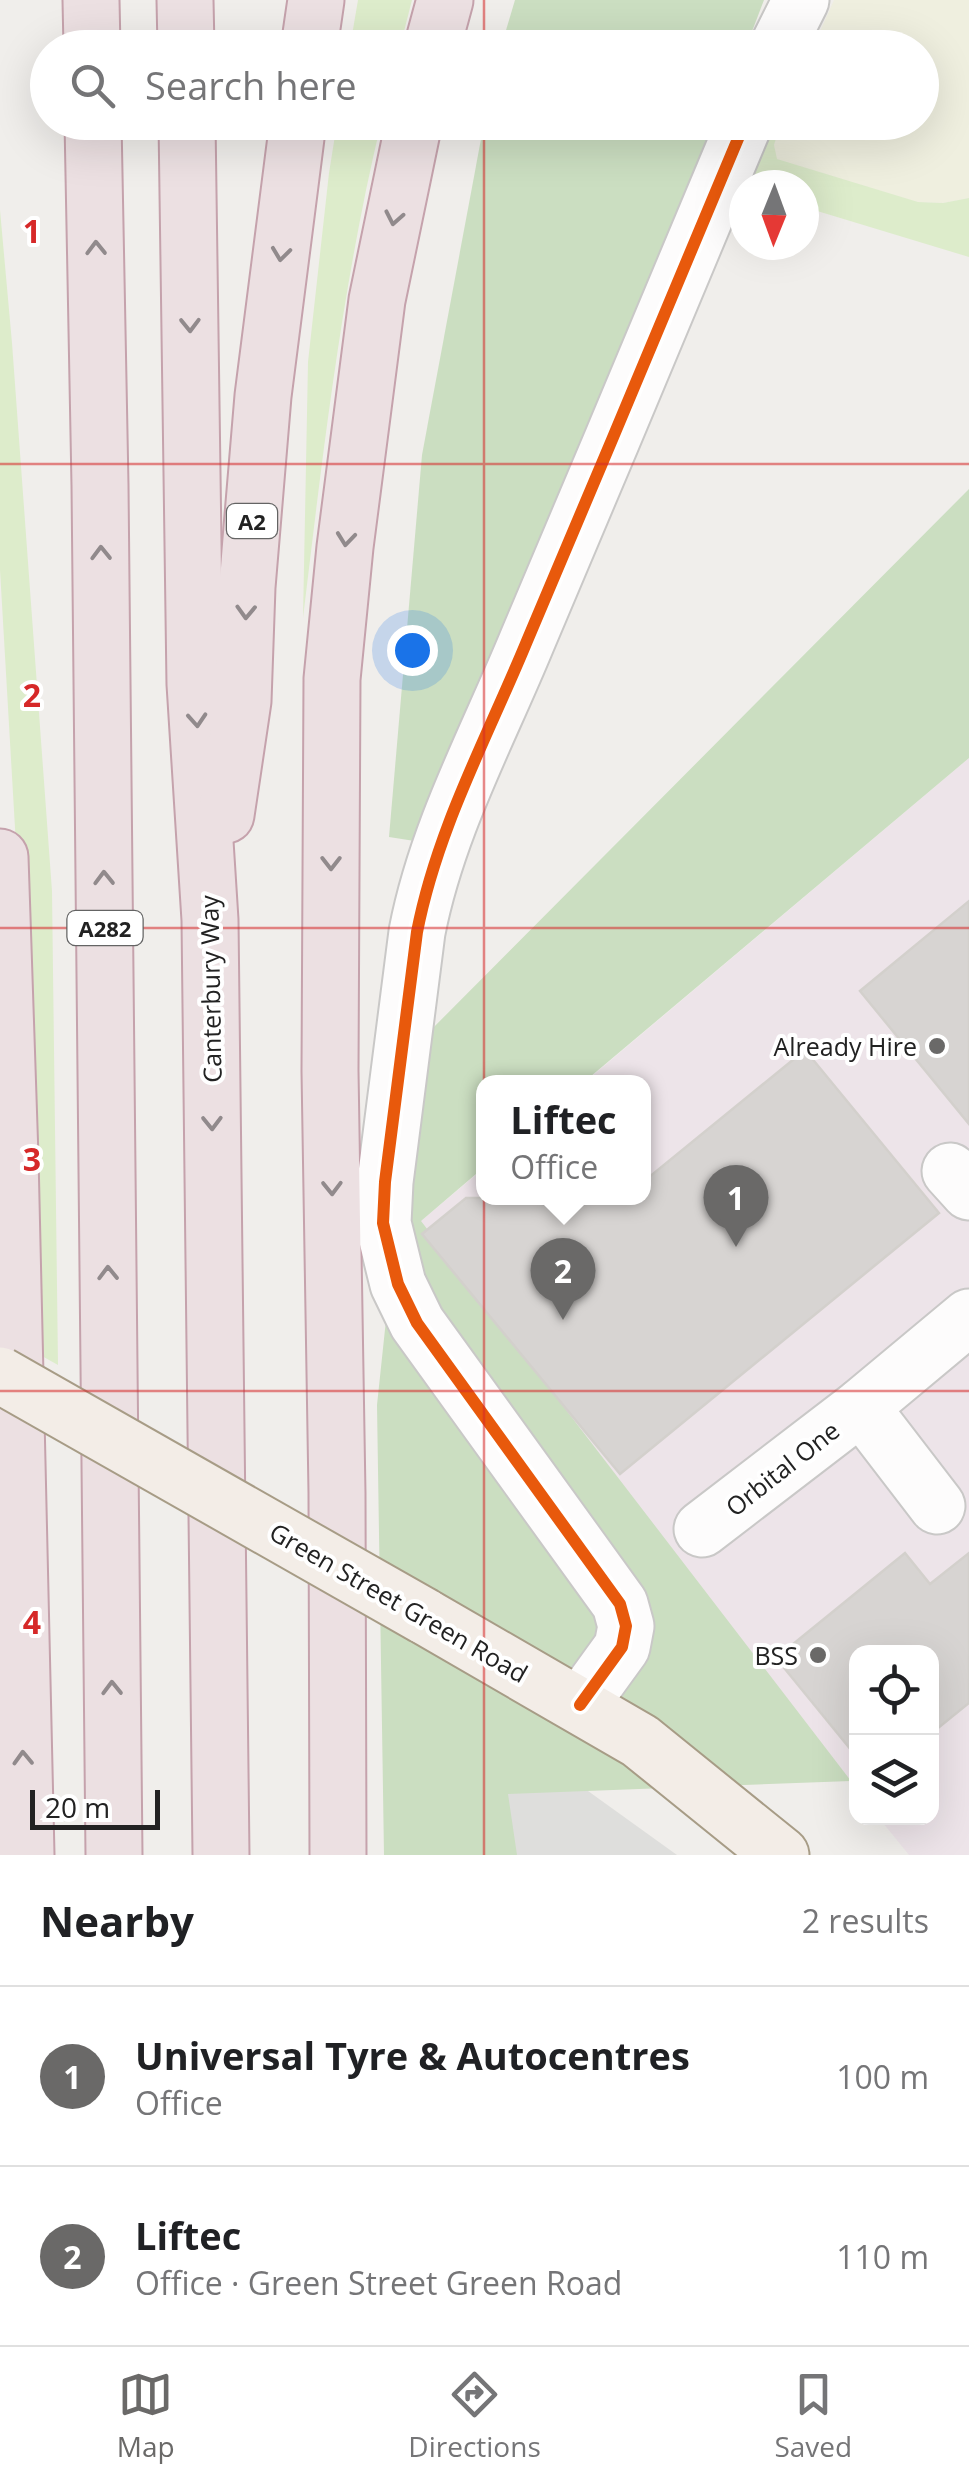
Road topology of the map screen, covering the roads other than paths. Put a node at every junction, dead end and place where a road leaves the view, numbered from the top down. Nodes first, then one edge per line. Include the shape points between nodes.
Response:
1 (91, 0) edge
2 (185, 0) edge
3 (316, 0) edge
4 (445, 0) edge
5 (801, 0) edge
6 (92, 30) edge
7 (186, 30) edge
8 (312, 30) edge
9 (437, 30) edge
10 (786, 30) edge
11 (93, 140) edge
12 (187, 140) edge
13 (296, 140) edge
14 (410, 140) edge
15 (737, 140) edge
16 (0, 856) edge
17 (210, 920) junction
18 (969, 1317) edge
19 (0, 1375) edge
20 (861, 1406) junction
21 (938, 1506) dead end
22 (702, 1529) dead end
23 (580, 1705) junction
24 (26, 1855) edge
25 (114, 1855) edge
26 (221, 1855) edge
27 (338, 1855) edge
28 (781, 1855) edge

1 - 6 highway
2 - 7 highway
3 - 8 highway
4 - 9 highway
5 - 10 street
25 -> 11 highway, A282
12 -> 17 highway, Canterbury Way via 195,684
13 -> 17 highway, A2 via 263,396 243,701
14 -> 27 highway via 377,300 332,679
15 - 23 street via 444,831 417,932 385,1182 384,1223 398,1284 417,1323 620,1604 622,1647
24 -> 16 highway
17 -> 26 highway, Canterbury Way
18 - 20 street, Orbital One
19 - 23 main road, Green Street Green Road, bridge
20 - 21 street, Orbital One
20 - 22 street, Orbital One
23 - 28 main road, Green Street Green Road via 640,1741

